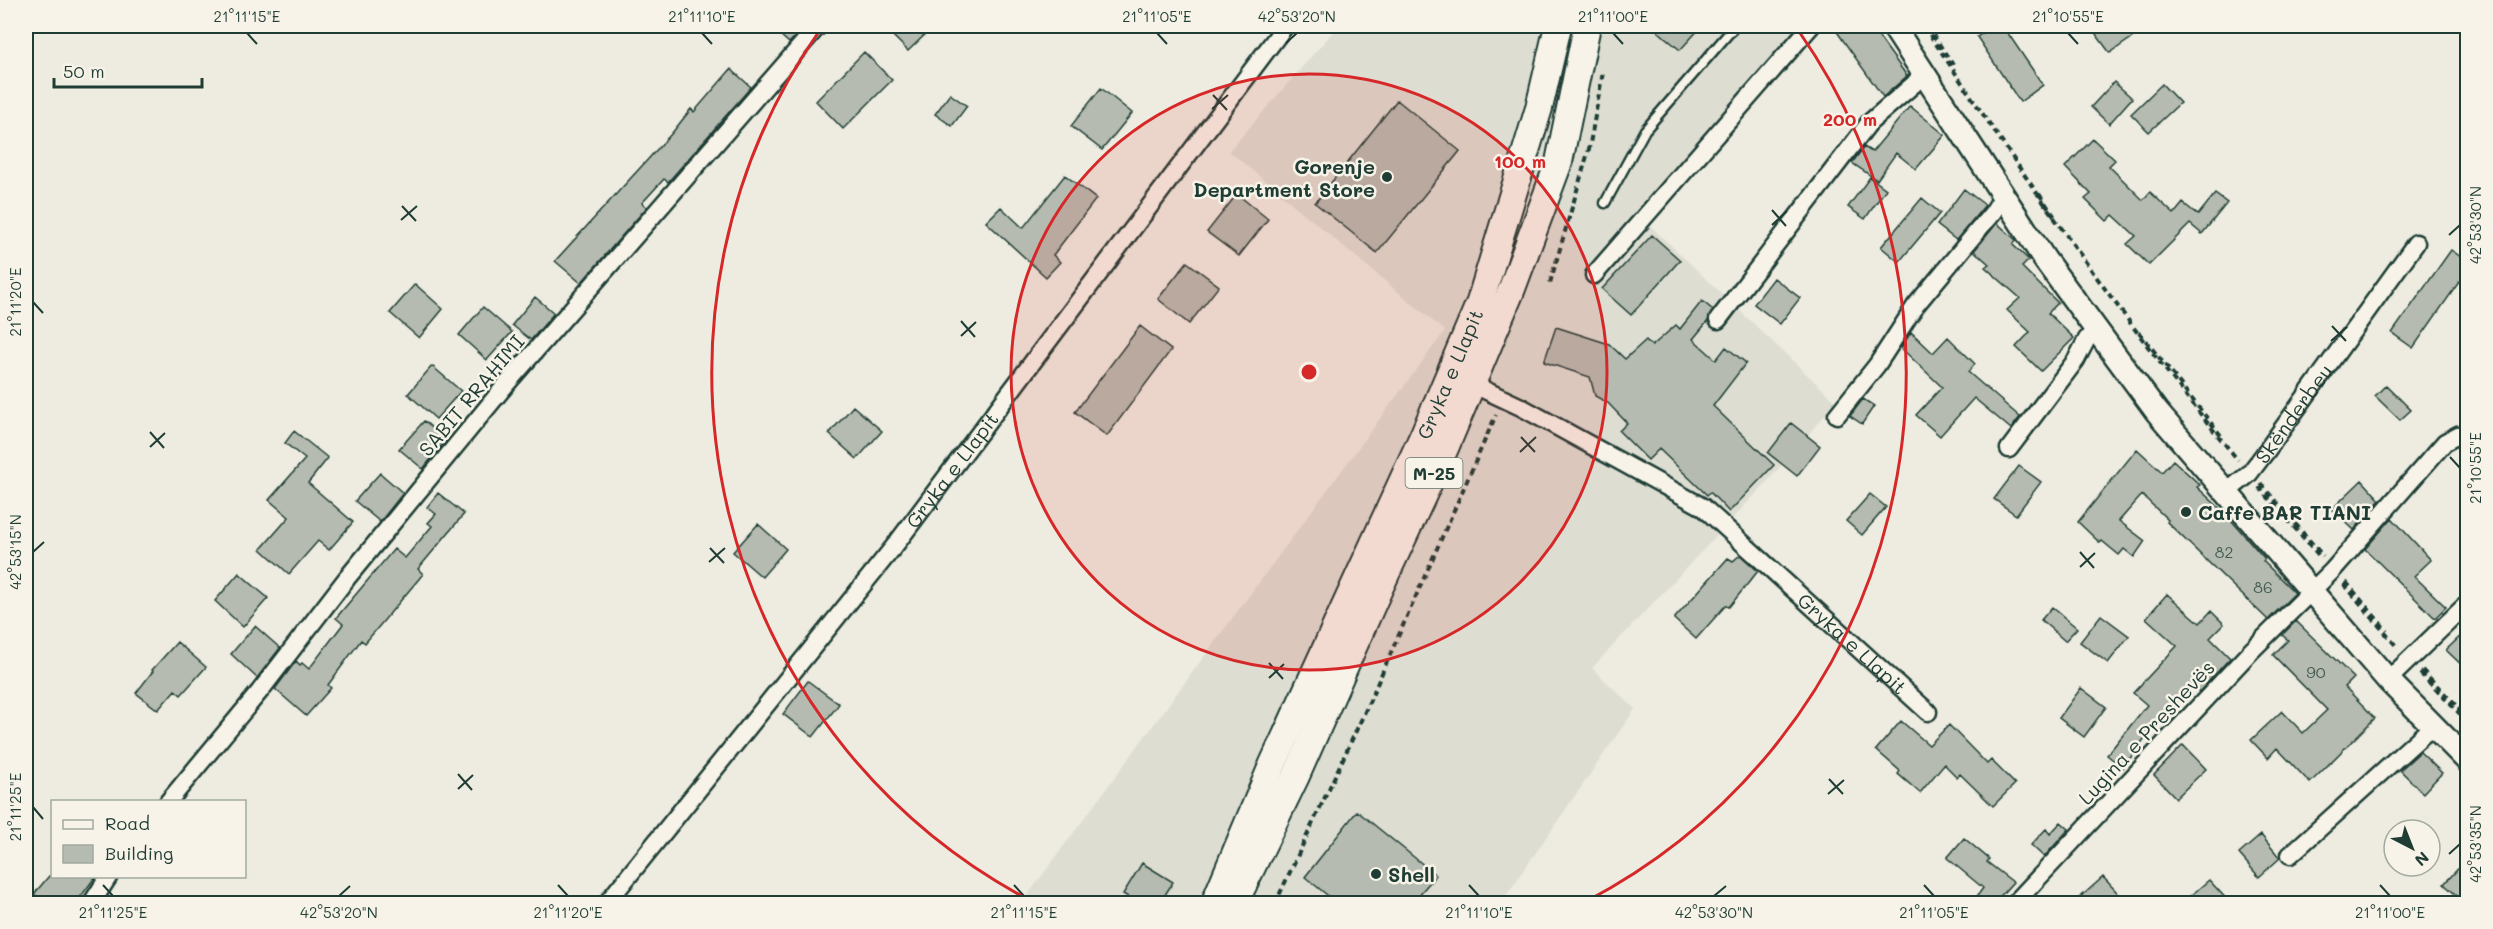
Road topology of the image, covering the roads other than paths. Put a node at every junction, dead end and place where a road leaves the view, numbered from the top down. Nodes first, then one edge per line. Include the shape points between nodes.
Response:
1 (818, 26) edge
2 (1285, 26) edge
3 (1558, 26) edge
4 (1587, 26) edge
5 (1736, 26) edge
6 (1811, 26) edge
7 (1893, 26) edge
8 (1922, 74) junction
9 (2003, 196) junction
10 (1605, 203) dead end
11 (2416, 243) dead end
12 (1594, 275) dead end
13 (1718, 320) dead end
14 (2098, 332) junction
15 (1472, 384) junction
16 (1837, 415) dead end
17 (2468, 443) edge
18 (2009, 449) dead end
19 (2228, 491) junction
20 (2312, 592) junction
21 (2468, 603) edge
22 (2388, 680) junction
23 (1928, 712) dead end
24 (2437, 729) junction
25 (2468, 761) edge
26 (169, 800) edge
27 (2290, 855) dead end
28 (108, 878) edge
29 (1232, 902) edge
30 (91, 903) edge
31 (606, 903) edge
32 (2014, 903) edge

1 - 26 street, SABIT RRAHIMI via 517,372
2 - 31 street, Gryka e Llapit via 896,544
3 - 29 main road, Gryka e Llapit / M-25 via 1539,108 1480,302 1272,766
4 - 15 main road, Gryka e Llapit / M-25 via 1559,162
5 - 10 lane via 1645,130
6 - 12 street
7 - 8 main road
8 - 9 main road
8 - 13 street via 1869,123
9 - 14 main road
9 - 16 street via 1916,305 1877,365
11 - 19 street, Skënderbeu via 2249,473
14 - 18 street via 2087,339 2076,360
14 - 19 main road via 2157,412
15 - 23 street, Gryka e Llapit via 1703,507
15 - 29 main road, Gryka e Llapit / M-25 via 1296,776
17 - 20 street, Lugina e Preshevës via 2458,435 2445,442
19 - 20 main road
20 - 22 main road
20 - 32 street, Lugina e Preshevës via 2251,651
21 - 22 street
22 - 24 main road
24 - 25 main road
24 - 27 street via 2425,733
28 - 30 street

